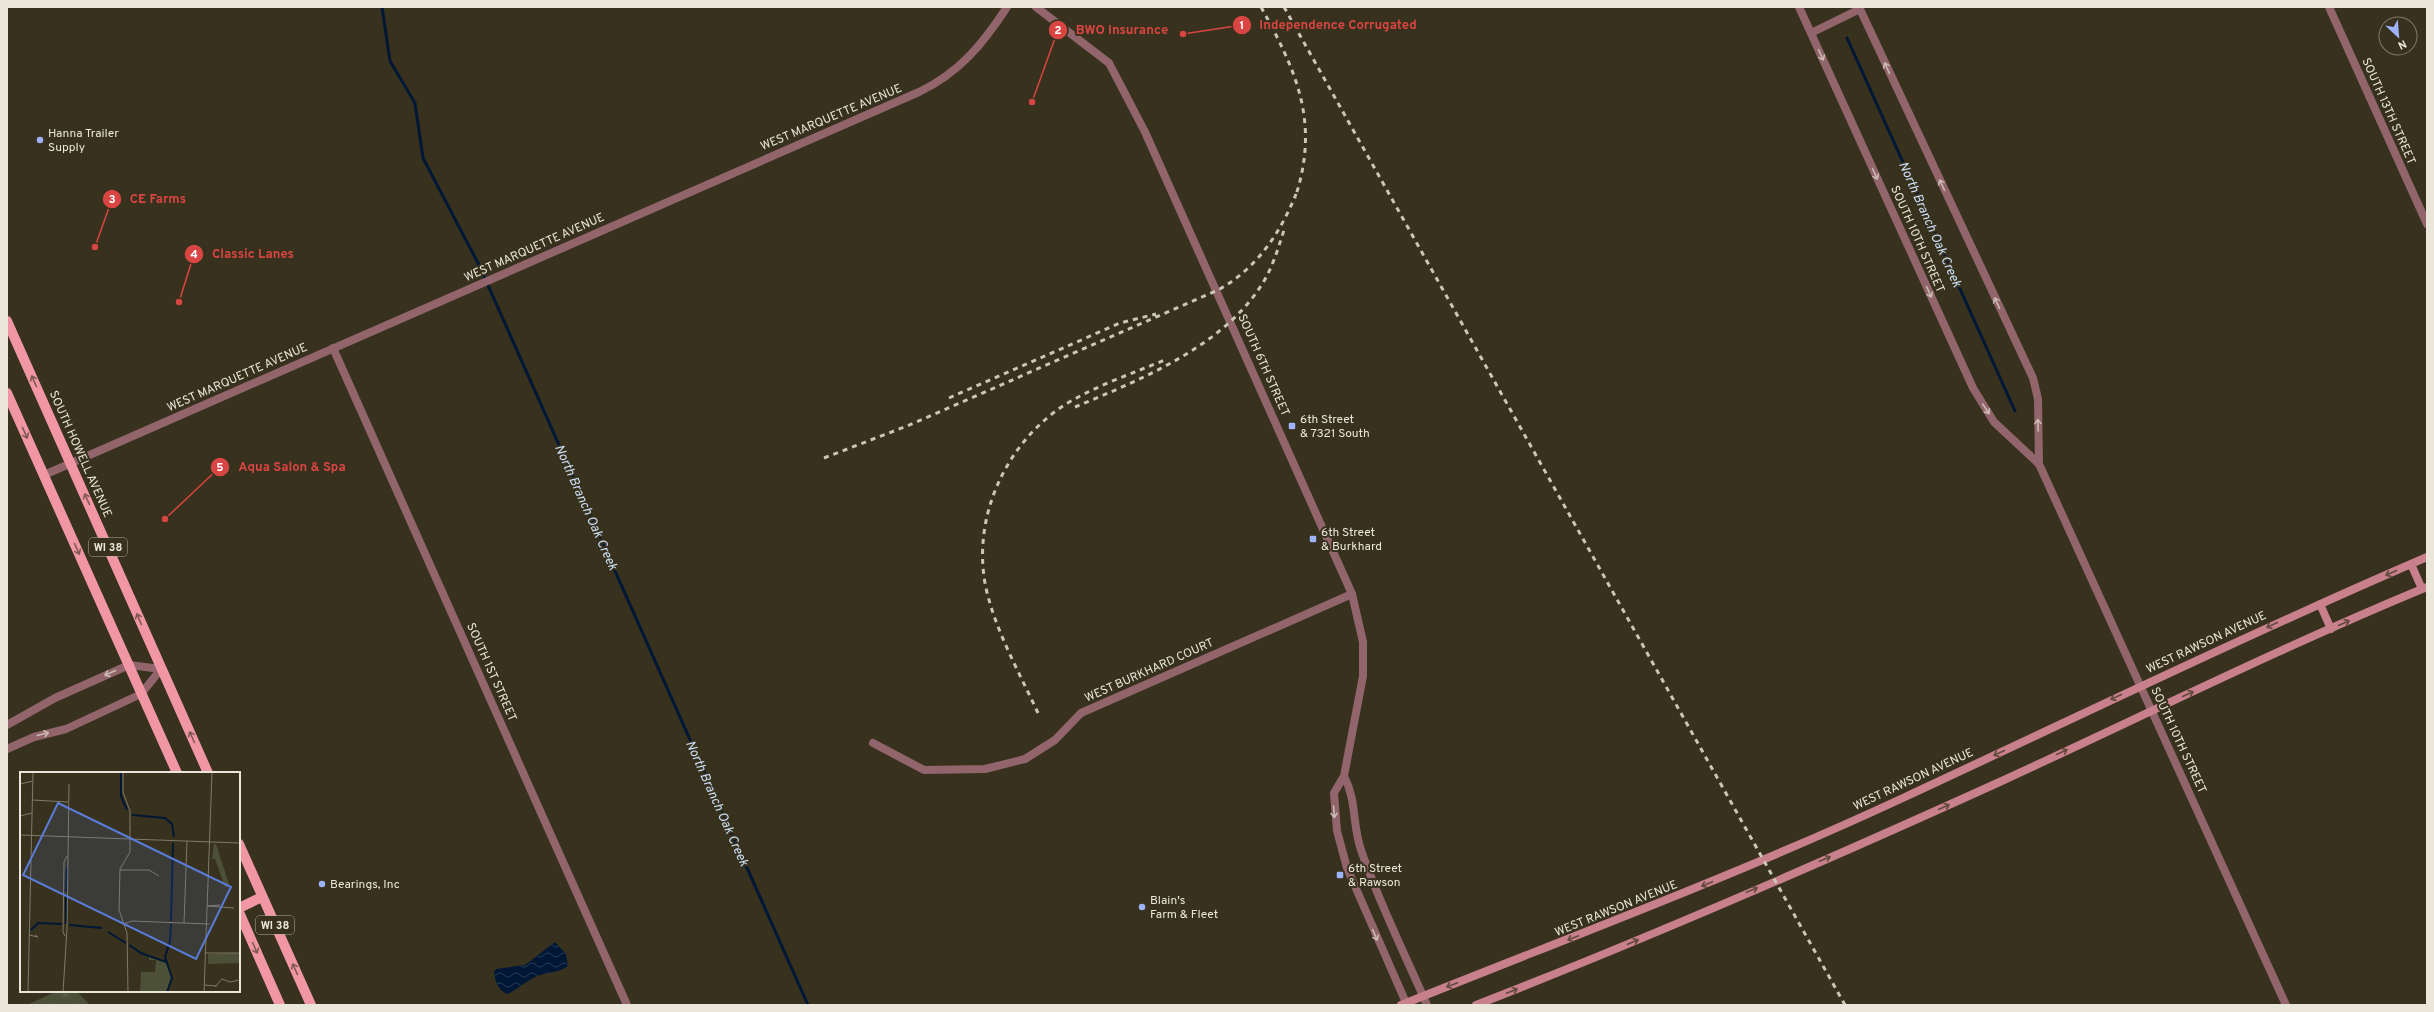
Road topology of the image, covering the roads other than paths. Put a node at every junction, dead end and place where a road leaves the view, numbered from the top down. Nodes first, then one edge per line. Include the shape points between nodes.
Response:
1 (1007, 7) edge
2 (1036, 7) edge
3 (1799, 7) edge
4 (2329, 7) edge
5 (1859, 8) edge
6 (1811, 33) junction
7 (2427, 224) edge
8 (7, 320) edge
9 (333, 348) junction
10 (7, 393) edge
11 (71, 463) junction
12 (2038, 464) junction
13 (44, 475) junction
14 (2427, 557) edge
15 (2411, 564) junction
16 (2425, 588) edge
17 (1352, 594) junction
18 (2320, 604) junction
19 (2331, 629) junction
20 (129, 665) junction
21 (161, 669) junction
22 (2140, 686) junction
23 (141, 694) junction
24 (2152, 710) junction
25 (7, 725) edge
26 (872, 743) dead end
27 (7, 749) edge
28 (177, 772) edge
29 (208, 772) edge
30 (1344, 776) junction
31 (240, 846) edge
32 (262, 897) junction
33 (240, 908) edge
34 (240, 914) edge
35 (1423, 996) junction
36 (1404, 1004) edge
37 (280, 1005) edge
38 (311, 1005) edge
39 (627, 1005) edge
40 (1427, 1005) edge
41 (1476, 1005) edge
42 (2286, 1005) edge

1 - 9 street, WEST MARQUETTE AVENUE via 979,48 937,84
2 - 17 street, SOUTH 6TH STREET via 1109,63 1148,138
3 - 6 street, SOUTH 10TH STREET
4 - 7 street, SOUTH 13TH STREET
5 - 6 street
12 -> 5 street, SOUTH 10TH STREET via 2038,398 2033,378
6 -> 12 street, SOUTH 10TH STREET via 1973,388 1994,422
11 -> 8 main road, SOUTH HOWELL AVENUE / WI 38
9 - 11 street, WEST MARQUETTE AVENUE
9 - 39 street, SOUTH 1ST STREET
10 -> 13 main road, WI 38
11 - 13 street, WEST MARQUETTE AVENUE
21 -> 11 main road, SOUTH HOWELL AVENUE / WI 38
12 - 22 street, SOUTH 10TH STREET
13 -> 20 main road, WI 38
14 - 15 main road, WEST RAWSON AVENUE
15 - 16 main road
15 -> 18 main road, WEST RAWSON AVENUE
19 -> 16 main road
17 - 26 street, WEST BURKHARD COURT via 1081,713 1055,740 1025,758 985,769 924,770
17 - 30 street, SOUTH 6TH STREET via 1361,626 1364,659 1361,690
18 - 19 main road
18 -> 22 main road, WEST RAWSON AVENUE
24 -> 19 main road
20 - 21 street
20 - 23 main road, WI 38
20 -> 25 street via 55,698
21 - 23 street
29 -> 21 main road, SOUTH HOWELL AVENUE / WI 38
22 - 24 street, SOUTH 10TH STREET
22 -> 35 main road, WEST RAWSON AVENUE via 1905,797 1756,863 1655,906
27 -> 23 street via 34,737 66,729
23 - 28 main road, WI 38
41 -> 24 main road via 1626,945 1915,820
24 - 42 street, SOUTH 10TH STREET
30 - 35 street via 1352,792 1355,828 1365,861
30 -> 36 street, SOUTH 6TH STREET via 1334,793 1334,812 1340,849
31 - 32 main road, WI 38
32 - 33 main road
38 -> 32 main road, WI 38
34 -> 37 main road, WI 38
35 - 36 main road, WEST RAWSON AVENUE
35 - 40 street

